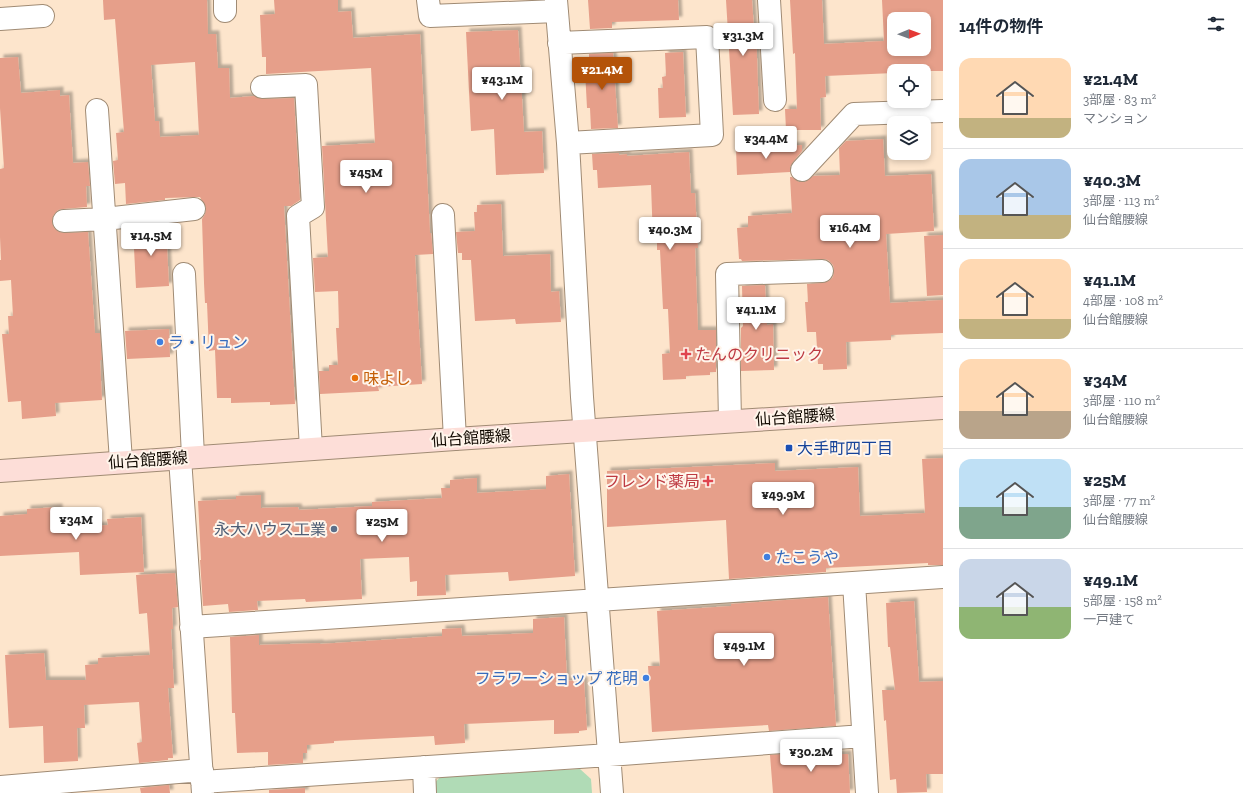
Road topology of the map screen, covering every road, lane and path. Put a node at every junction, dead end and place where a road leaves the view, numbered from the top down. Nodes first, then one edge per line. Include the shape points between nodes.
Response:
1 (428, 0) edge
2 (769, 0) edge
3 (556, 5) edge
4 (43, 16) dead end
5 (0, 19) edge
6 (559, 43) junction
7 (262, 87) dead end
8 (775, 100) dead end
9 (97, 110) dead end
10 (943, 111) edge
11 (568, 143) junction
12 (802, 170) dead end
13 (194, 209) dead end
14 (443, 215) dead end
15 (105, 219) junction
16 (64, 221) dead end
17 (822, 271) dead end
18 (184, 274) dead end
19 (943, 408) edge
20 (730, 421) junction
21 (584, 430) junction
22 (455, 439) junction
23 (311, 449) junction
24 (187, 457) junction
25 (121, 462) junction
26 (0, 471) edge
27 (943, 576) edge
28 (854, 582) junction
29 (598, 600) junction
30 (191, 627) junction
31 (863, 736) junction
32 (609, 755) junction
33 (424, 767) junction
34 (202, 782) edge
35 (0, 786) edge
36 (425, 793) edge
37 (612, 793) edge
38 (867, 793) edge

1 - 3 street via 430,16
2 - 8 street
3 - 6 street
4 - 5 street
6 - 11 street
6 - 11 street via 707,37 712,135
7 - 23 street via 306,85 313,207 298,216
9 - 15 street
10 - 12 street via 854,114
11 - 21 street
13 - 15 street
14 - 22 street
15 - 16 street
15 - 25 street
17 - 20 street via 727,274
18 - 24 street
19 - 20 main road, 仙台館腰線
20 - 21 main road, 仙台館腰線
21 - 22 main road, 仙台館腰線
21 - 29 street
22 - 23 main road, 仙台館腰線
23 - 24 main road, 仙台館腰線
24 - 25 main road, 仙台館腰線
24 - 30 street
25 - 26 main road, 仙台館腰線
27 - 28 street
28 - 29 street
28 - 31 street
29 - 30 street
29 - 32 street
30 - 34 street
31 - 32 street
31 - 38 street
32 - 33 street
32 - 37 street
33 - 34 street
33 - 36 street
34 - 35 street

